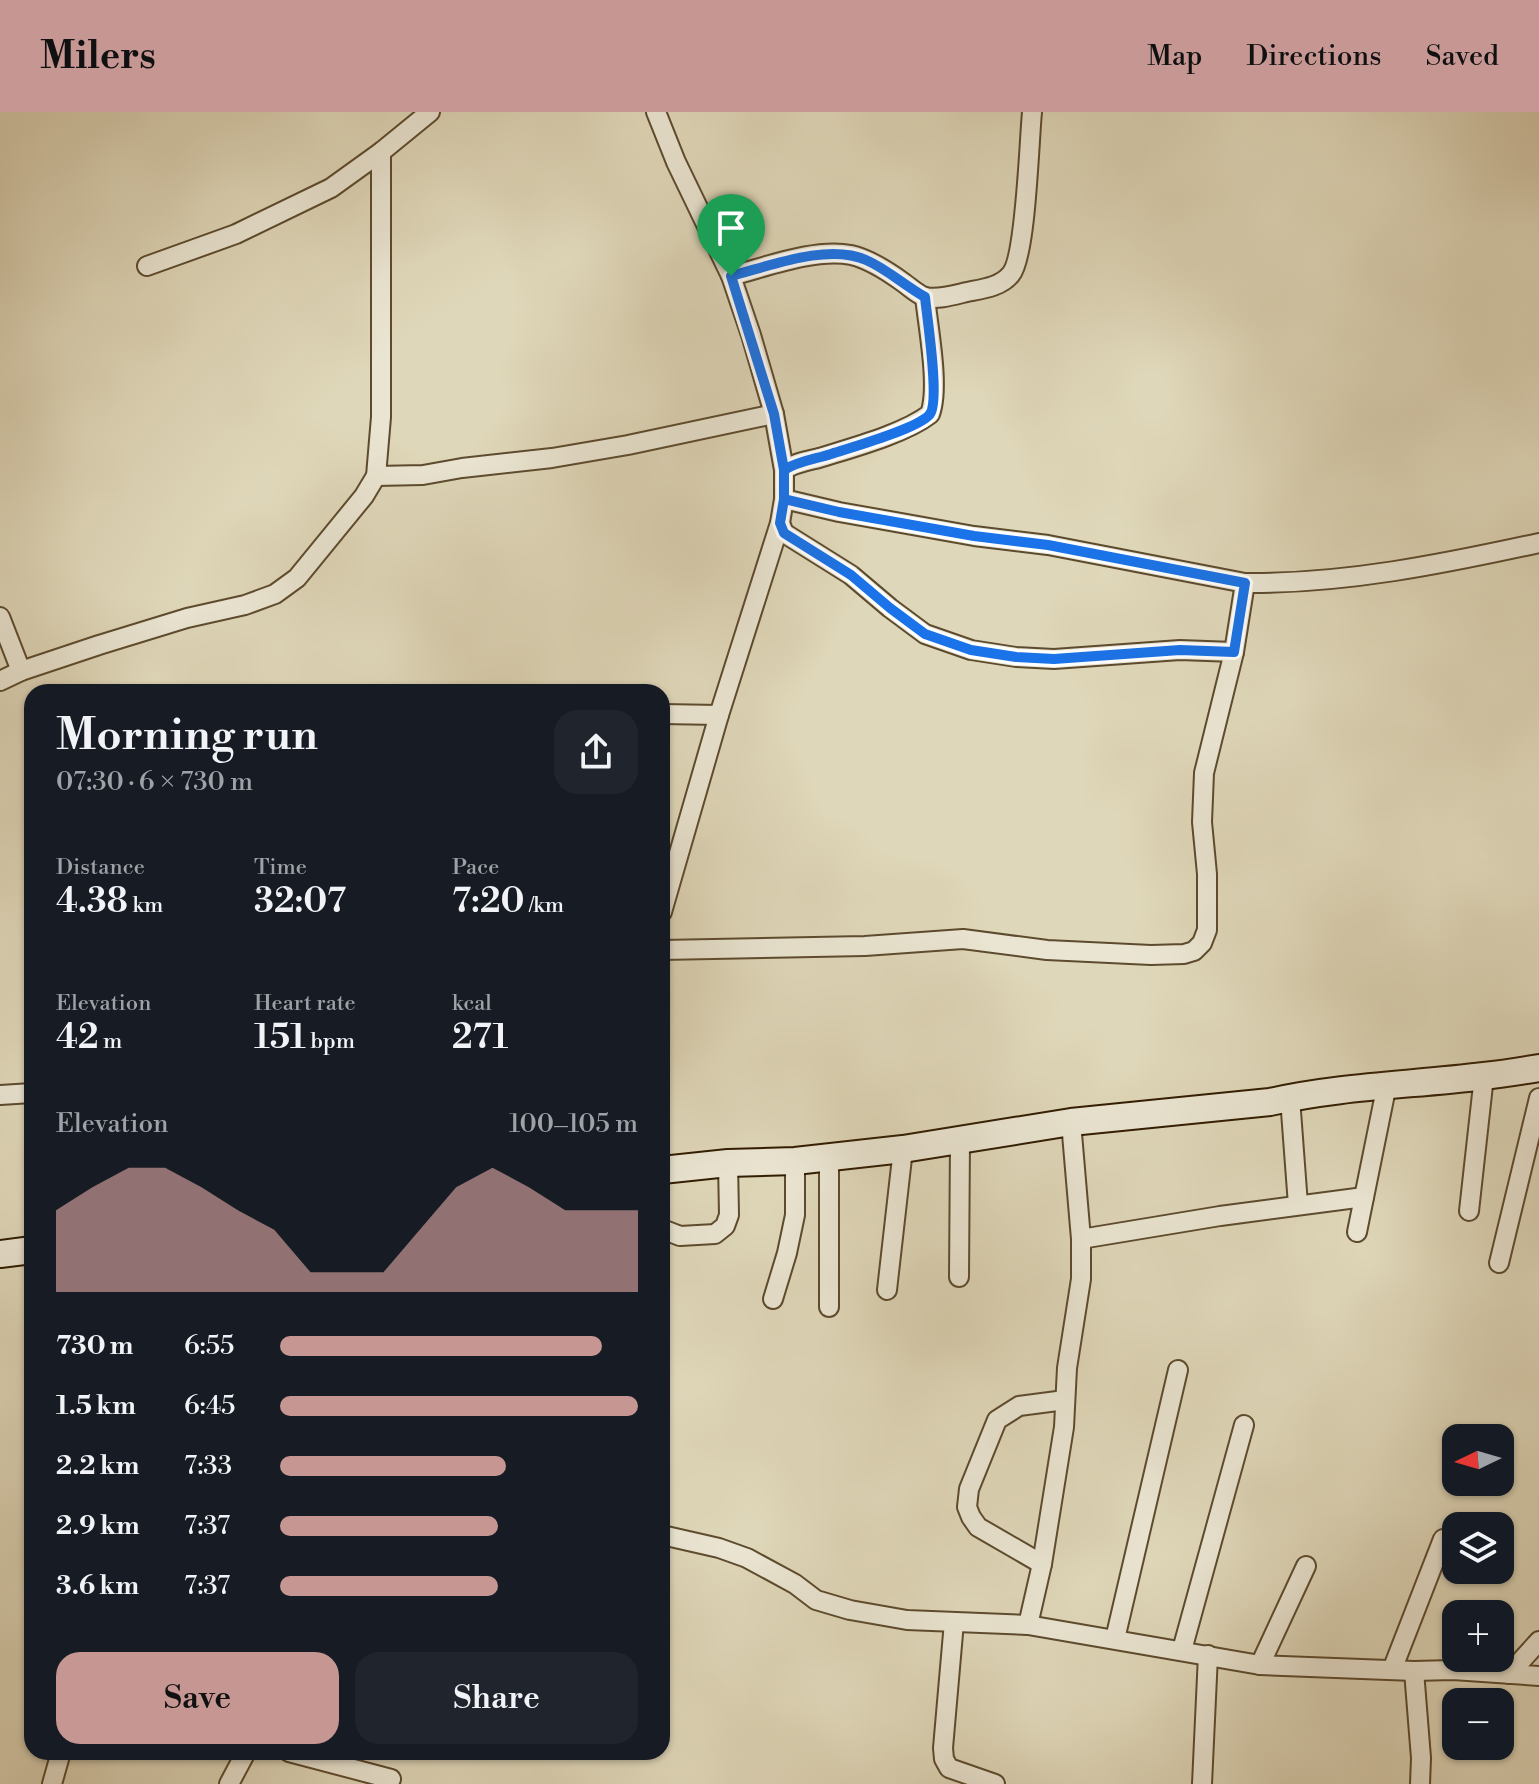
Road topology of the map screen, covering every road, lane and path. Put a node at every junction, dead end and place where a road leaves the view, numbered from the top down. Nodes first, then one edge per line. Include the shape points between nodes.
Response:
1 (430, 112) edge
2 (656, 112) edge
3 (1032, 112) edge
4 (381, 152) junction
5 (147, 266) dead end
6 (731, 276) junction
7 (925, 297) junction
8 (774, 414) junction
9 (784, 470) junction
10 (376, 476) junction
11 (784, 499) junction
12 (780, 523) junction
13 (1539, 543) edge
14 (1245, 583) junction
15 (0, 617) edge
16 (1234, 652) junction
17 (21, 671) junction
18 (0, 681) edge
19 (670, 714) edge
20 (719, 715) junction
21 (670, 887) edge
22 (670, 950) edge
23 (1539, 1068) edge
24 (1484, 1076) junction
25 (1387, 1084) junction
26 (24, 1094) edge
27 (0, 1095) edge
28 (1290, 1098) junction
29 (1539, 1098) edge
30 (1071, 1122) junction
31 (960, 1141) junction
32 (903, 1149) junction
33 (829, 1157) junction
34 (795, 1161) junction
35 (728, 1163) junction
36 (670, 1169) edge
37 (1364, 1197) junction
38 (1298, 1205) junction
39 (1469, 1211) dead end
40 (670, 1232) edge
41 (1357, 1232) dead end
42 (1081, 1239) junction
43 (24, 1251) edge
44 (0, 1254) edge
45 (1499, 1263) dead end
46 (959, 1277) dead end
47 (887, 1290) dead end
48 (773, 1299) dead end
49 (829, 1307) dead end
50 (1178, 1370) dead end
51 (1065, 1400) junction
52 (1244, 1425) dead end
53 (670, 1537) edge
54 (1442, 1542) edge
55 (1042, 1564) junction
56 (1306, 1566) dead end
57 (954, 1622) junction
58 (1028, 1625) junction
59 (1115, 1639) junction
60 (1539, 1641) edge
61 (1182, 1650) junction
62 (1208, 1655) junction
63 (1260, 1665) junction
64 (1392, 1670) junction
65 (1414, 1671) junction
66 (1509, 1674) junction
67 (1539, 1676) edge
68 (59, 1760) edge
69 (242, 1760) edge
70 (319, 1760) edge
71 (391, 1779) dead end
72 (52, 1784) edge
73 (229, 1784) edge
74 (995, 1784) edge
75 (1202, 1784) edge
76 (1420, 1784) edge

1 - 4 street
2 - 6 street
3 - 7 street via 1014,271 995,286
4 - 5 street via 296,206
4 - 10 street via 381,417
6 - 7 street via 833,253 852,255
6 - 8 street
7 - 9 street via 934,385 930,414 903,430
8 - 9 street
8 - 10 street via 552,458
9 - 11 street
10 - 17 street via 297,578 275,594
11 - 12 street
11 - 14 street
12 - 16 street via 784,533 851,575 925,634 971,650 1054,659 1180,650
12 - 20 street
13 - 14 street via 1429,566
14 - 16 street
15 - 17 street
16 - 22 street via 1204,773 1207,930 1194,951 1151,955 1047,950 963,939
17 - 18 street
19 - 20 street
20 - 21 street
23 - 24 main road
24 - 25 main road
24 - 39 street
25 - 28 main road
25 - 37 street
26 - 27 street
28 - 30 main road
28 - 38 street
29 - 45 street
30 - 31 main road
30 - 42 street
31 - 32 main road
31 - 46 street
32 - 33 main road
32 - 47 street
33 - 34 main road
33 - 49 street
34 - 35 main road
34 - 48 street via 795,1215
35 - 36 main road
35 - 40 street via 725,1226 715,1234
37 - 38 street
37 - 41 street
38 - 42 street
42 - 51 street
43 - 44 main road
50 - 59 street
51 - 55 street
51 - 55 street via 1019,1406 997,1420 969,1489 967,1507 978,1527
52 - 61 street
53 - 57 street via 747,1558 829,1604 907,1620
54 - 64 street
55 - 58 street
56 - 63 street
57 - 58 street
57 - 74 street via 944,1759 949,1768
58 - 59 street
59 - 61 street
60 - 66 street
61 - 62 street
62 - 63 street
62 - 75 street
63 - 64 street
64 - 65 street
65 - 66 street
65 - 76 street
66 - 67 street
68 - 72 street
69 - 73 street
70 - 71 street

